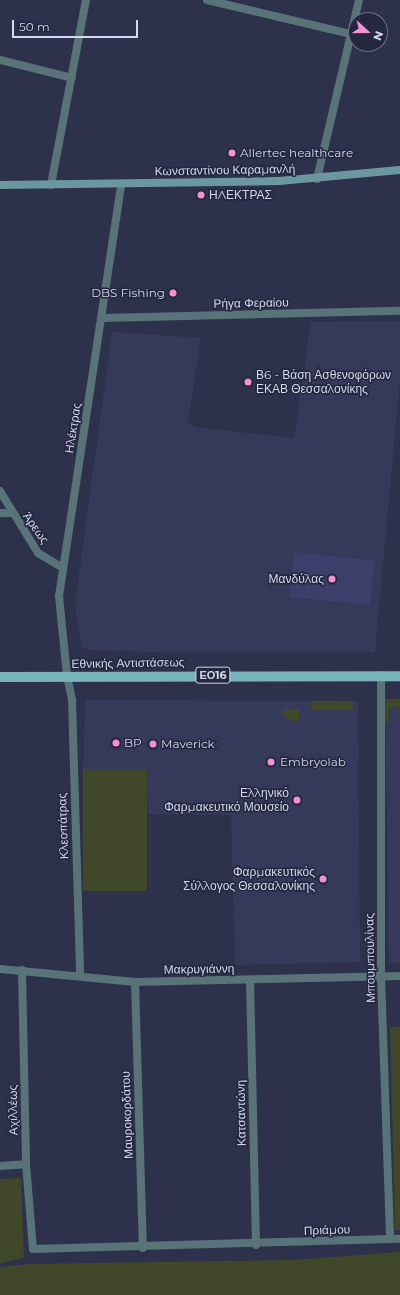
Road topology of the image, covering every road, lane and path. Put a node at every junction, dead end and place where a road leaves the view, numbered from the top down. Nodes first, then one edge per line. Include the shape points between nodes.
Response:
1 (86, 0) edge
2 (209, 0) edge
3 (359, 0) edge
4 (356, 12) edge
5 (348, 33) edge
6 (348, 47) edge
7 (0, 60) edge
8 (72, 78) junction
9 (400, 170) edge
10 (317, 179) junction
11 (121, 184) junction
12 (0, 185) edge
13 (51, 185) junction
14 (400, 311) edge
15 (103, 318) junction
16 (0, 491) edge
17 (0, 513) edge
18 (10, 513) junction
19 (63, 568) junction
20 (381, 675) junction
21 (67, 676) junction
22 (400, 676) edge
23 (0, 677) edge
24 (0, 969) edge
25 (22, 970) junction
26 (80, 976) junction
27 (400, 976) edge
28 (381, 977) junction
29 (250, 980) junction
30 (135, 982) junction
31 (26, 1164) junction
32 (0, 1166) edge
33 (390, 1239) junction
34 (400, 1239) edge
35 (256, 1245) junction
36 (33, 1248) joint
37 (143, 1248) junction

1 - 8 street
2 - 5 street
3 - 4 street
6 - 10 street
7 - 8 street
8 - 13 street
9 - 10 main road, Κωνσταντίνου Καραμανλή
10 - 11 main road, Κωνσταντίνου Καραμανλή
11 - 13 main road, Κωνσταντίνου Καραμανλή
11 - 15 street, Ηλέκτρας
12 - 13 main road, Κωνσταντίνου Καραμανλή
14 - 15 street, Ρήγα Φεραίου
15 - 19 street, Ηλέκτρας
16 - 18 street, Άρεως
17 - 18 street
18 - 19 street, Άρεως via 38,553
19 - 21 street, Ηλέκτρας via 59,611
20 - 21 main road, Εθνικής Αντιστάσεως / ΕΟ16
20 - 22 main road, Εθνικής Αντιστάσεως / ΕΟ16
20 - 28 street, Μπουμπουλίνας
21 - 23 main road, Εθνικής Αντιστάσεως / ΕΟ16
21 - 26 street, Κλεοπάτρας via 72,700
24 - 25 street, Μακρυγιάννη
25 - 26 street, Μακρυγιάννη
25 - 31 street, Αχιλλέως
26 - 30 street, Μακρυγιάννη
27 - 28 street, Μακρυγιάννη
28 - 29 street, Μακρυγιάννη
28 - 33 street, Μπουμπουλίνας
29 - 30 street, Μακρυγιάννη
29 - 35 street, Κατσαντώνη
30 - 37 street, Μαυροκορδάτου
31 - 32 street
31 - 36 street, Αχιλλέως
33 - 34 street, Πριάμου
33 - 35 street, Πριάμου
35 - 37 street, Πριάμου
36 - 37 street, Πριάμου

